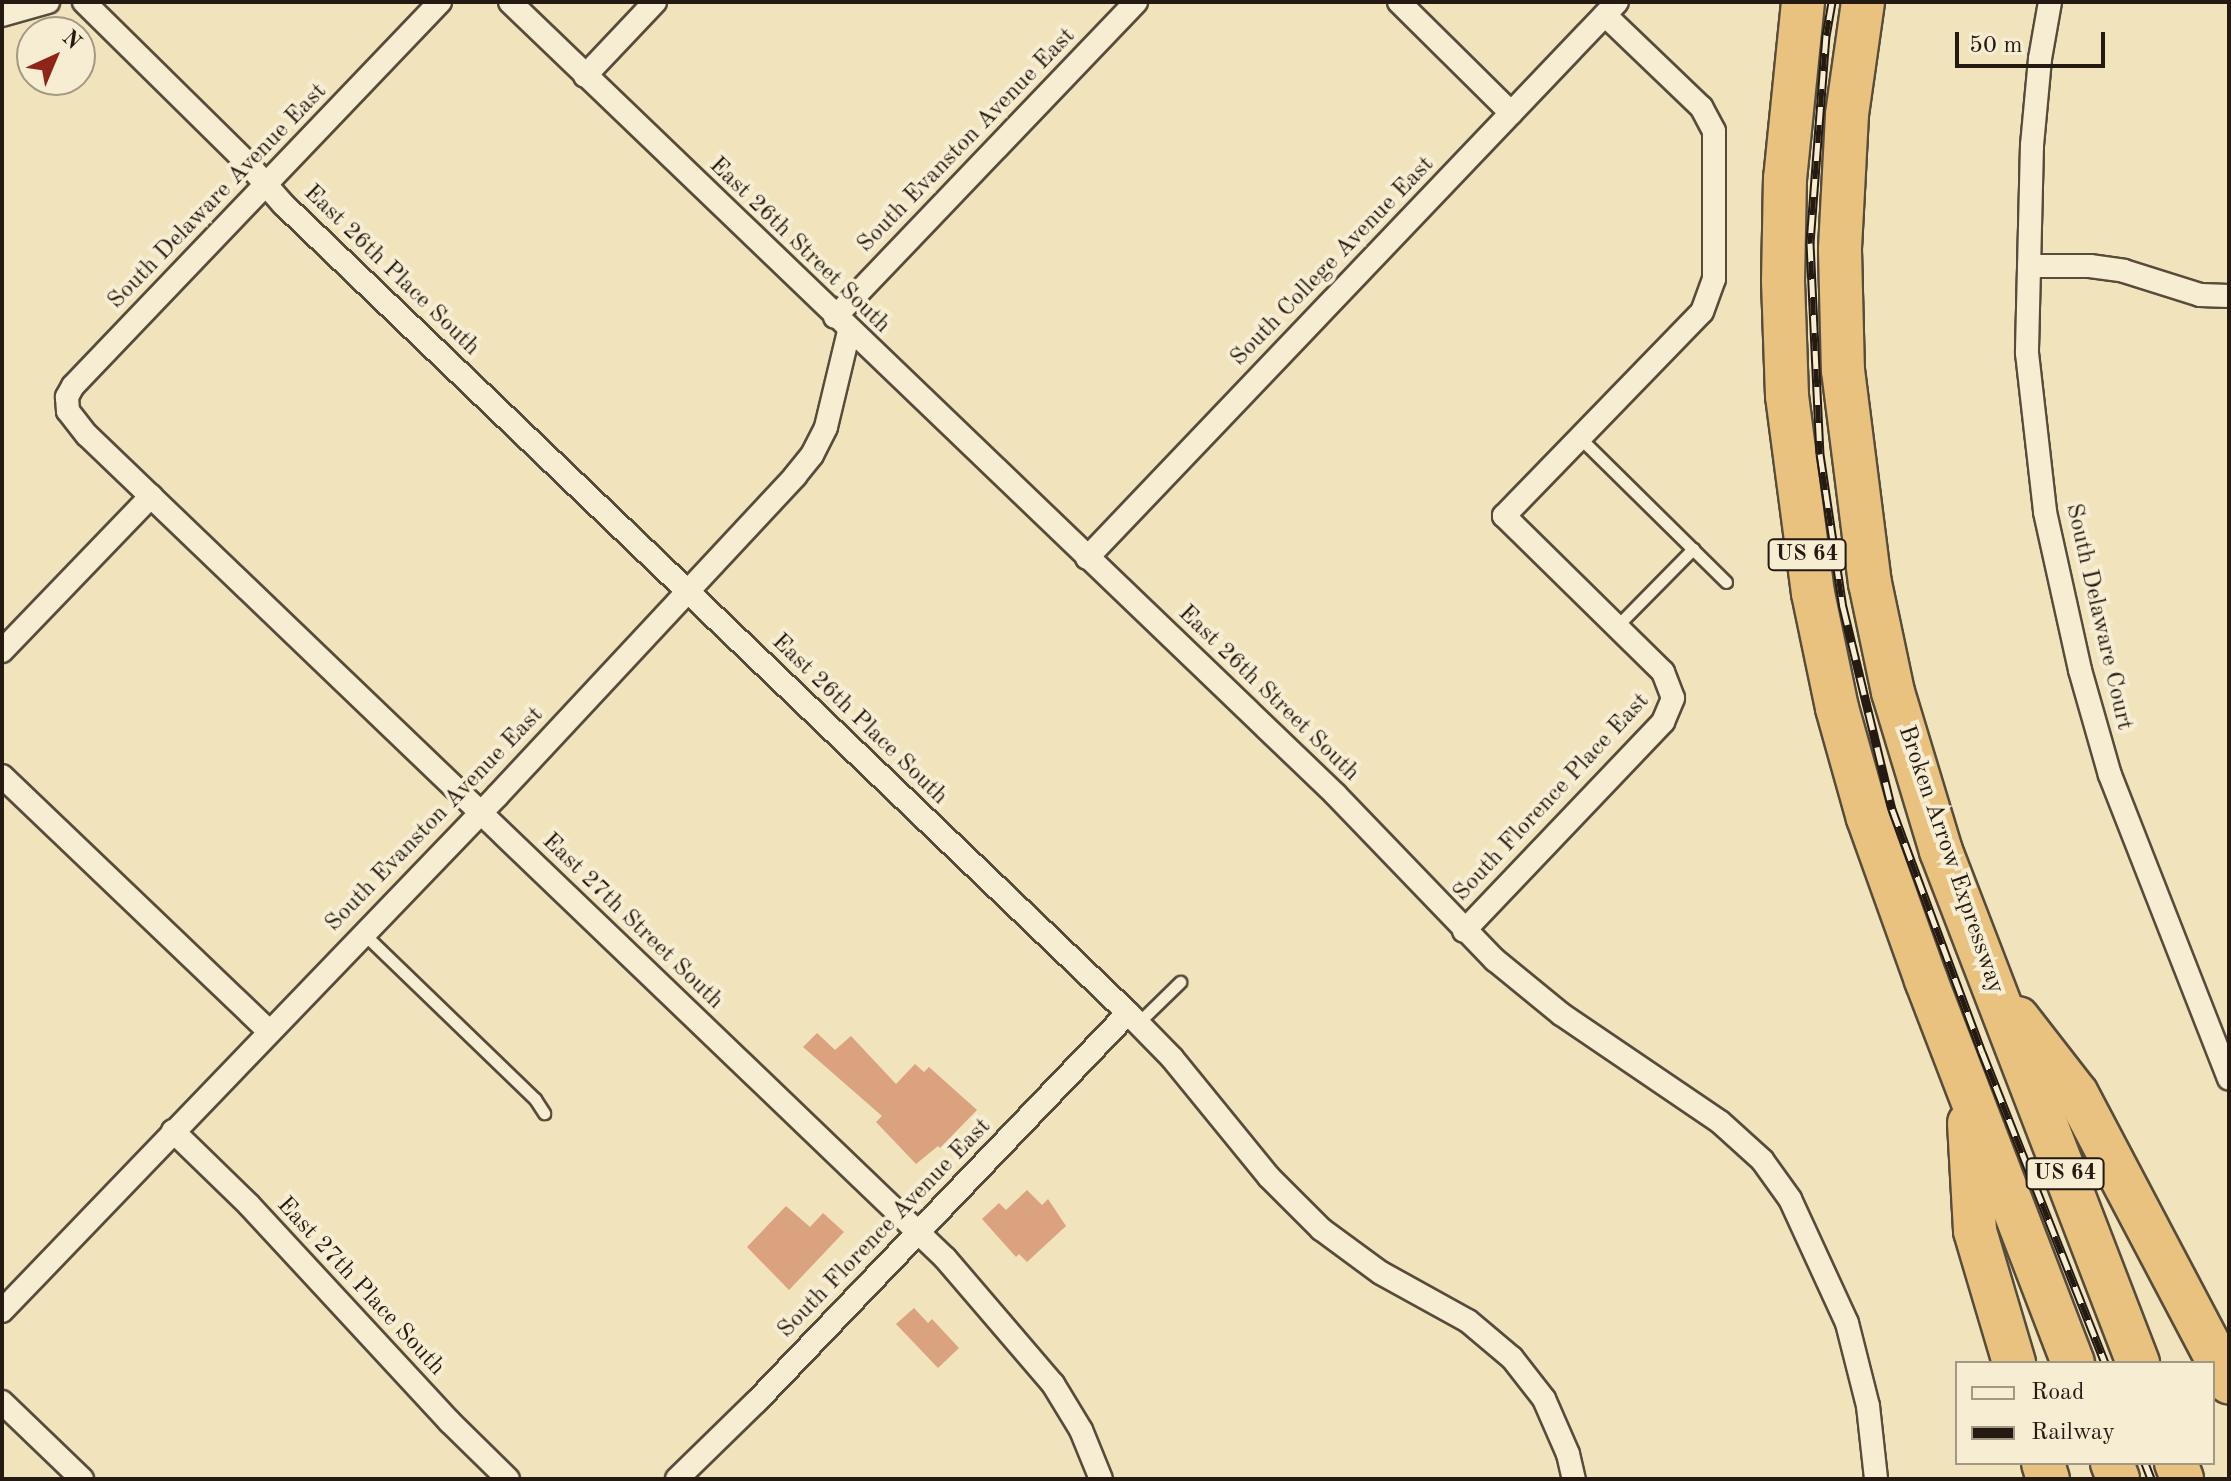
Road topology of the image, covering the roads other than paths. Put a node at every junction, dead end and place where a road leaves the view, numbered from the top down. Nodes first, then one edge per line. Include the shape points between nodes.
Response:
1 (48, 2) edge
2 (84, 2) edge
3 (440, 2) edge
4 (510, 2) edge
5 (655, 2) edge
6 (1136, 2) edge
7 (1399, 2) edge
8 (1803, 2) edge
9 (1863, 2) edge
10 (2050, 2) edge
11 (1611, 8) edge
12 (2, 15) edge
13 (585, 76) junction
14 (1511, 113) junction
15 (266, 185) junction
16 (2029, 266) junction
17 (2229, 296) edge
18 (842, 324) junction
19 (87, 435) joint
20 (1580, 438) junction
21 (151, 496) junction
22 (1693, 549) junction
23 (1087, 558) junction
24 (1726, 582) dead end
25 (687, 591) junction
26 (1616, 627) junction
27 (2, 651) edge
28 (2, 776) edge
29 (480, 813) junction
30 (1464, 931) junction
31 (363, 934) junction
32 (1180, 982) dead end
33 (1992, 986) junction
34 (1133, 1018) junction
35 (269, 1031) junction
36 (2229, 1079) edge
37 (1967, 1086) junction
38 (544, 1113) dead end
39 (173, 1131) junction
40 (918, 1232) junction
41 (2, 1311) edge
42 (2013, 1361) edge
43 (2072, 1361) edge
44 (2137, 1361) edge
45 (2229, 1382) edge
46 (2, 1402) edge
47 (82, 1479) edge
48 (508, 1479) edge
49 (677, 1479) edge
50 (1101, 1479) edge
51 (1574, 1479) edge
52 (1876, 1479) edge

1 - 12 street
2 - 15 street, East 26th Place South
3 - 15 street, South Delaware Avenue East
4 - 13 street, East 26th Street South
5 - 13 street
6 - 18 street, South Evanston Avenue East
7 - 14 street
8 - 37 highway, US 64 via 1786,164 1783,281 1787,396 1813,593 1868,818
9 - 33 highway, Broken Arrow Expressway / US 64 via 1847,115 1840,250 1853,474 1893,692 1941,851
10 - 16 street, South Delaware Court via 2032,145
11 - 14 street, South College Avenue East
11 - 20 street via 1701,107 1714,131 1714,279 1702,312
13 - 18 street, East 26th Street South
14 - 23 street, South College Avenue East
15 - 19 street, South Delaware Avenue East via 73,386 68,411
15 - 25 street, East 26th Place South
16 - 17 street via 2124,271 2200,295
16 - 36 street, South Delaware Court via 2027,353 2035,432 2065,609 2110,775
18 - 23 street, East 26th Street South
18 - 25 street, South Evanston Avenue East via 837,394 812,455
19 - 21 street, East 27th Street South
20 - 22 lane
20 - 26 street via 1504,516
21 - 27 street
21 - 29 street, East 27th Street South
22 - 24 lane
22 - 26 lane
23 - 30 street, East 26th Street South via 1363,821
25 - 29 street, South Evanston Avenue East
25 - 34 street, East 26th Place South
26 - 30 street, South Florence Place East via 1663,672 1673,698 1663,722
28 - 35 street
29 - 31 street, South Evanston Avenue East
29 - 40 street, East 27th Street South
30 - 52 street, East 26th Street South via 1561,1014 1720,1122 1776,1177 1847,1323 1868,1406
31 - 35 street, South Evanston Avenue East
31 - 38 lane
32 - 34 lane
33 - 44 highway, Broken Arrow Expressway / US 64
33 - 45 highway via 2077,1094
34 - 40 street, South Florence Avenue East
34 - 51 street, East 26th Place South via 1269,1177 1321,1229 1381,1273 1468,1321 1512,1358 1544,1399
35 - 39 street, South Evanston Avenue East
37 - 42 highway via 1975,1231
37 - 43 highway, US 64
39 - 41 street, South Evanston Avenue East
39 - 48 street, East 27th Place South
40 - 49 street, South Florence Avenue East
40 - 50 street, East 27th Street South via 1053,1384 1081,1430
46 - 47 street

